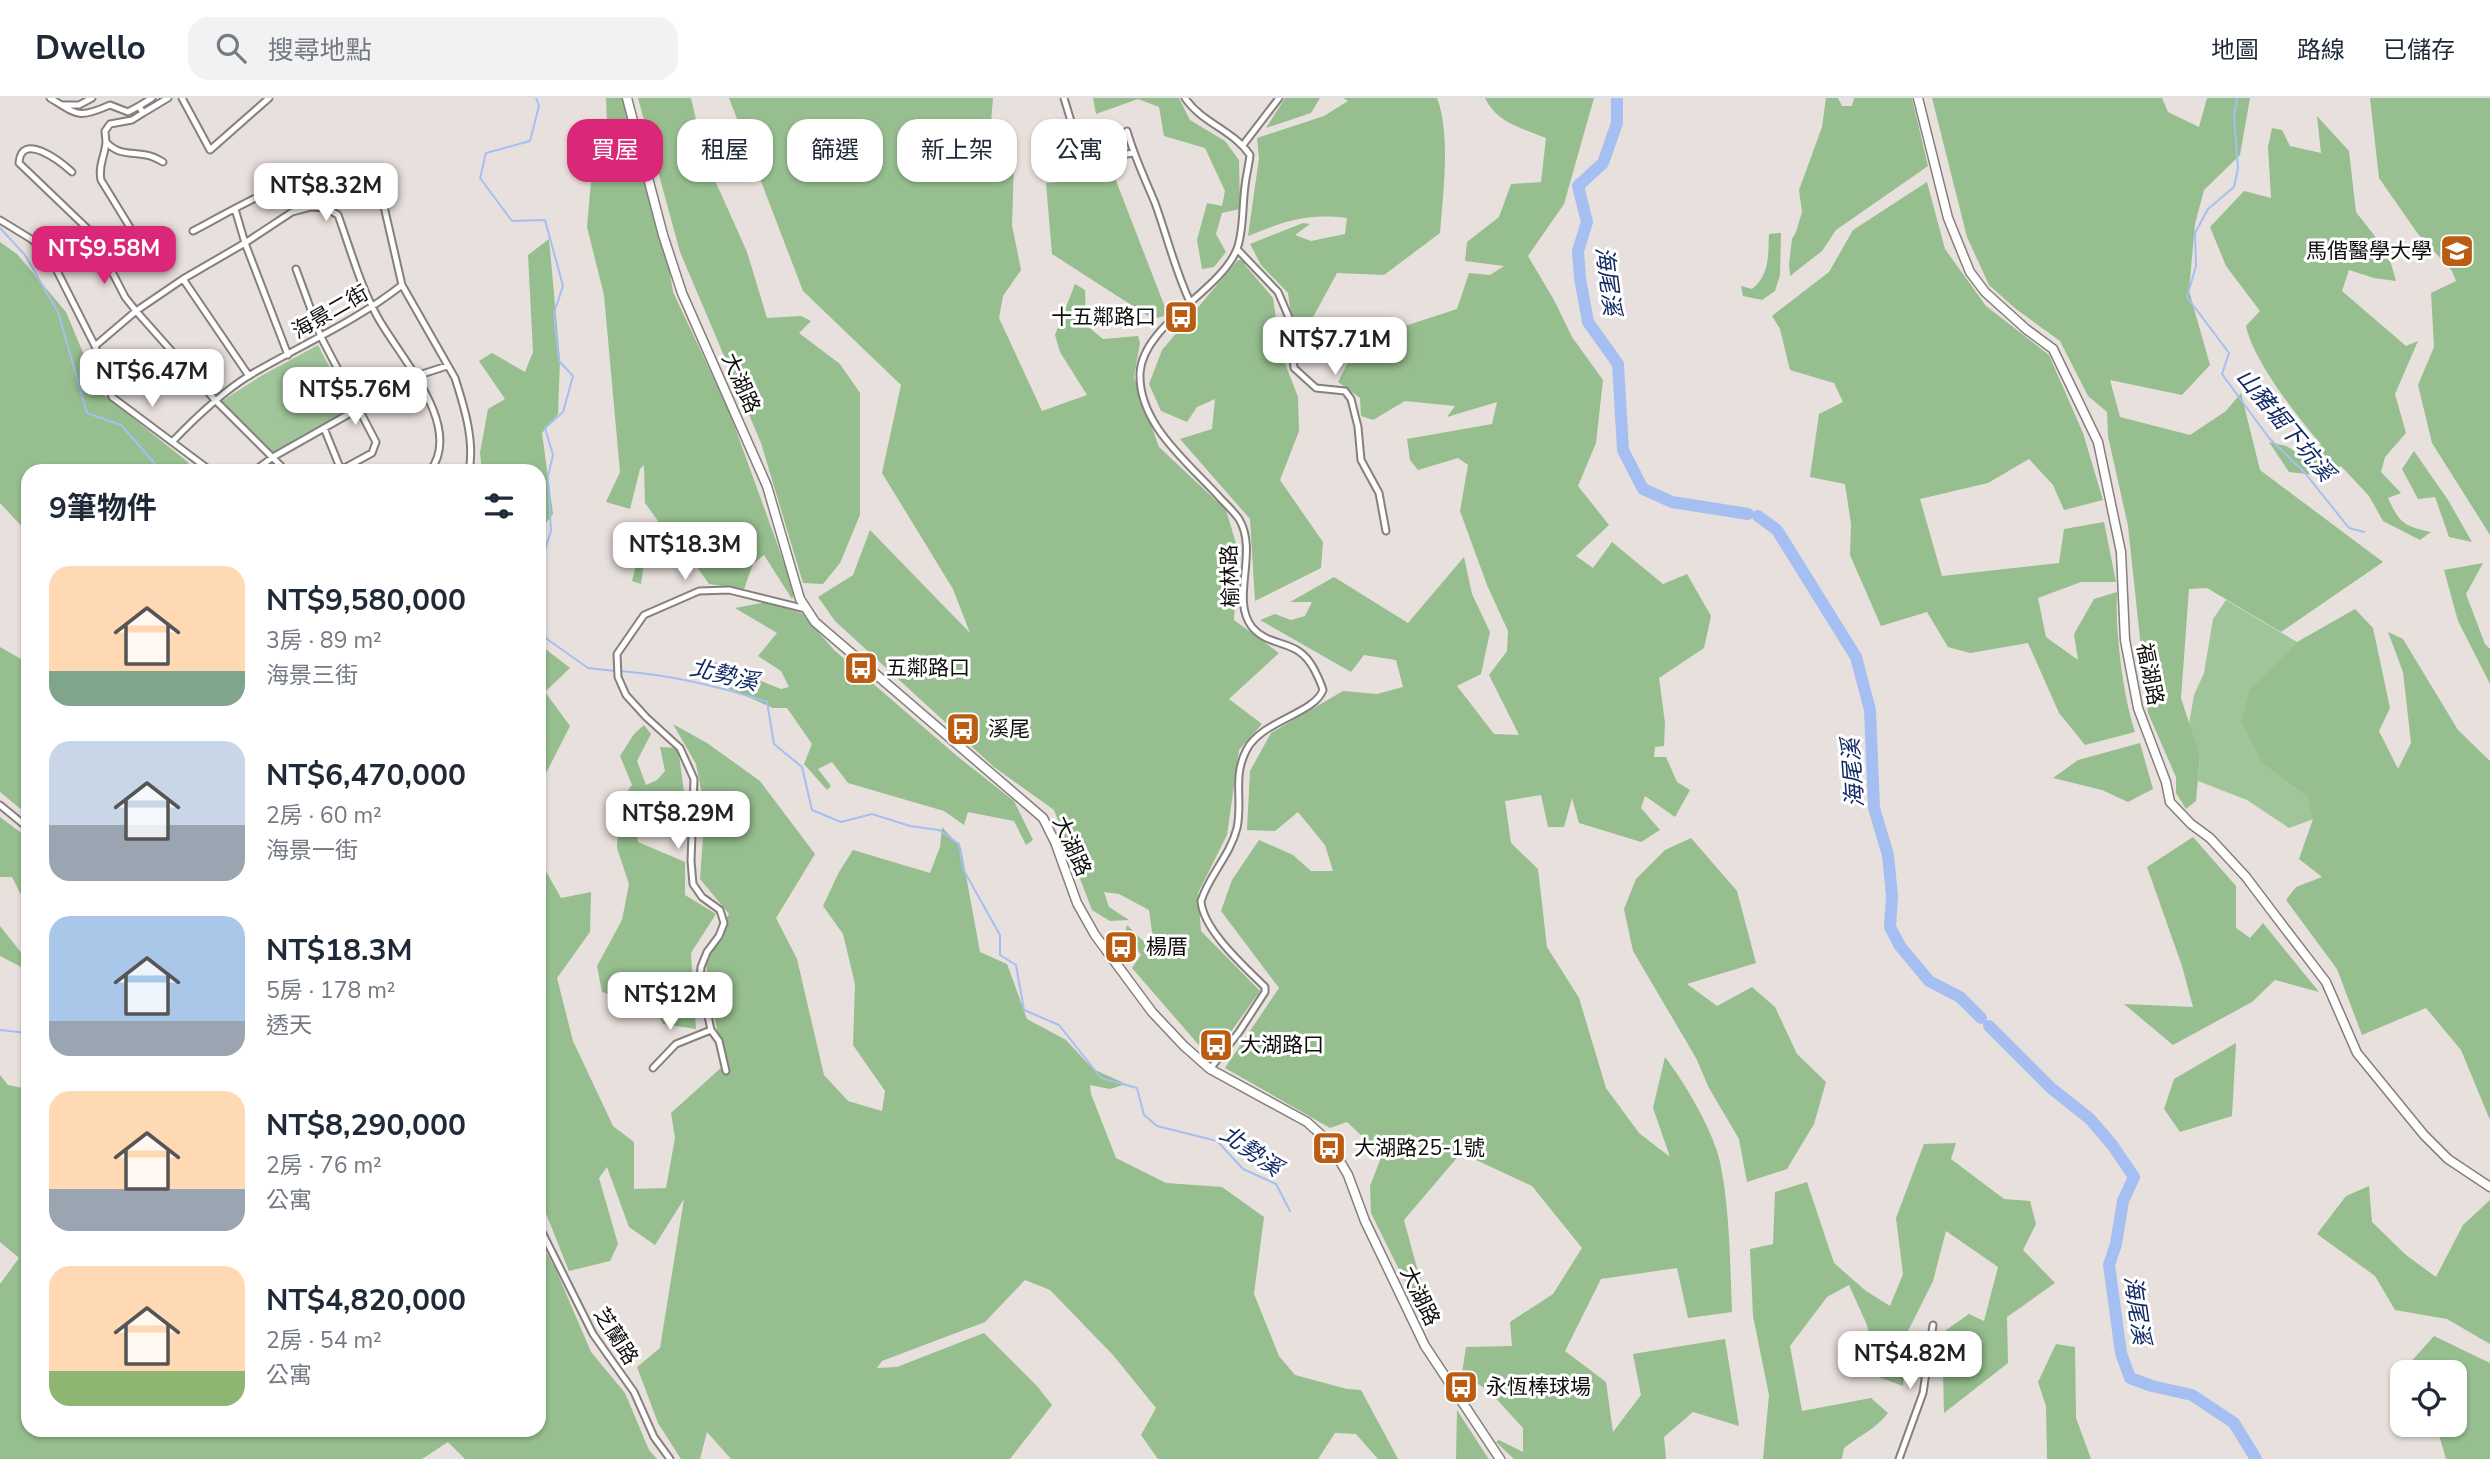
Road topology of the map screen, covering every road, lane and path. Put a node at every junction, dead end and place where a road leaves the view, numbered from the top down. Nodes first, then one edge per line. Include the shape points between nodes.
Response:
1 (50, 98) edge
2 (92, 98) edge
3 (152, 98) edge
4 (168, 98) edge
5 (182, 98) edge
6 (269, 98) edge
7 (627, 98) edge
8 (1064, 98) edge
9 (1185, 98) edge
10 (1279, 98) edge
11 (1918, 98) edge
12 (61, 105) junction
13 (139, 106) junction
14 (143, 113) junction
15 (1127, 131) dead end
16 (106, 142) junction
17 (1243, 145) junction
18 (1133, 153) junction
19 (163, 162) dead end
20 (72, 172) dead end
21 (235, 209) junction
22 (0, 220) edge
23 (193, 231) dead end
24 (245, 243) junction
25 (142, 247) dead end
26 (1237, 249) junction
27 (296, 269) dead end
28 (183, 279) junction
29 (402, 285) junction
30 (1189, 302) junction
31 (373, 307) junction
32 (136, 311) junction
33 (321, 337) junction
34 (95, 346) junction
35 (288, 355) junction
36 (447, 366) junction
37 (248, 376) junction
38 (416, 376) junction
39 (215, 400) junction
40 (358, 411) junction
41 (324, 428) junction
42 (173, 441) junction
43 (272, 457) junction
44 (202, 464) edge
45 (263, 464) edge
46 (279, 464) edge
47 (338, 464) edge
48 (352, 464) edge
49 (434, 464) edge
50 (470, 464) edge
51 (1386, 531) dead end
52 (806, 608) junction
53 (0, 805) edge
54 (21, 822) edge
55 (711, 1030) junction
56 (653, 1068) dead end
57 (1210, 1069) junction
58 (726, 1071) dead end
59 (2490, 1187) edge
60 (546, 1240) edge
61 (1933, 1325) dead end
62 (670, 1459) edge
63 (1500, 1459) edge
64 (1899, 1459) edge

1 - 12 street
2 - 12 street via 79,105
3 - 13 street
4 - 14 street
5 - 6 street via 210,150
7 - 52 street, 大湖路 via 682,293 768,486
8 - 18 street via 1083,161
9 - 17 street via 1201,116
10 - 17 street
11 - 59 street, 福湖路 via 1948,218 1970,272 1984,292 2053,349 2098,442 2121,552 2125,640 2138,708 2170,802 2210,838 2269,907 2326,982 2357,1052 2424,1135 2448,1159
12 - 13 street via 85,115 110,105 128,112
13 - 14 street
14 - 16 street via 110,124
15 - 18 street
16 - 19 street via 114,150
16 - 25 street via 101,180
17 - 26 street via 1250,155
18 - 30 street
20 - 32 street via 56,158 33,148 20,156 19,163 92,233
21 - 23 street
21 - 24 street
21 - 29 street via 304,178 341,173 363,177 380,189
22 - 34 street via 49,255
24 - 28 street
24 - 31 street via 292,212 327,208 338,215
24 - 35 street
26 - 30 street, 榆林路
26 - 51 street via 1278,292 1290,320 1294,368 1316,388 1345,391 1351,399 1361,460 1379,493
27 - 33 street
28 - 32 street
28 - 37 street
29 - 31 street, 海景二街
29 - 36 street
30 - 57 street, 榆林路 via 1155,339 1144,359 1141,386 1148,410 1159,430 1239,519 1247,556 1243,607 1252,627 1308,657 1323,690 1306,707 1260,734 1247,750 1237,783 1235,836 1201,901 1217,936 1265,987
31 - 33 street, 海景二街
31 - 38 street
32 - 34 street
32 - 39 street
33 - 35 street, 海景二街
33 - 40 street
34 - 42 street via 112,397
35 - 37 street, 海景二街
36 - 38 street
36 - 50 street via 455,378 467,424
37 - 39 street, 海景二街
38 - 40 street
38 - 49 street via 440,430
39 - 42 street, 海景二街
39 - 43 street
40 - 41 street
40 - 48 street via 376,446
41 - 43 street
41 - 47 street
42 - 44 street
43 - 45 street
43 - 46 street
52 - 55 street via 729,590 699,591 644,615 617,654 618,675 626,695 680,748 694,779 693,884 720,910 724,923 701,967
52 - 57 street, 大湖路 via 815,622 1043,818 1095,935 1152,1012
53 - 54 street
55 - 56 street via 676,1044
55 - 58 street via 719,1041
57 - 63 street, 大湖路 via 1307,1122 1328,1141 1348,1175 1425,1346
60 - 62 street, 芝蘭路 via 593,1334 634,1392 654,1437
61 - 64 street via 1923,1393

